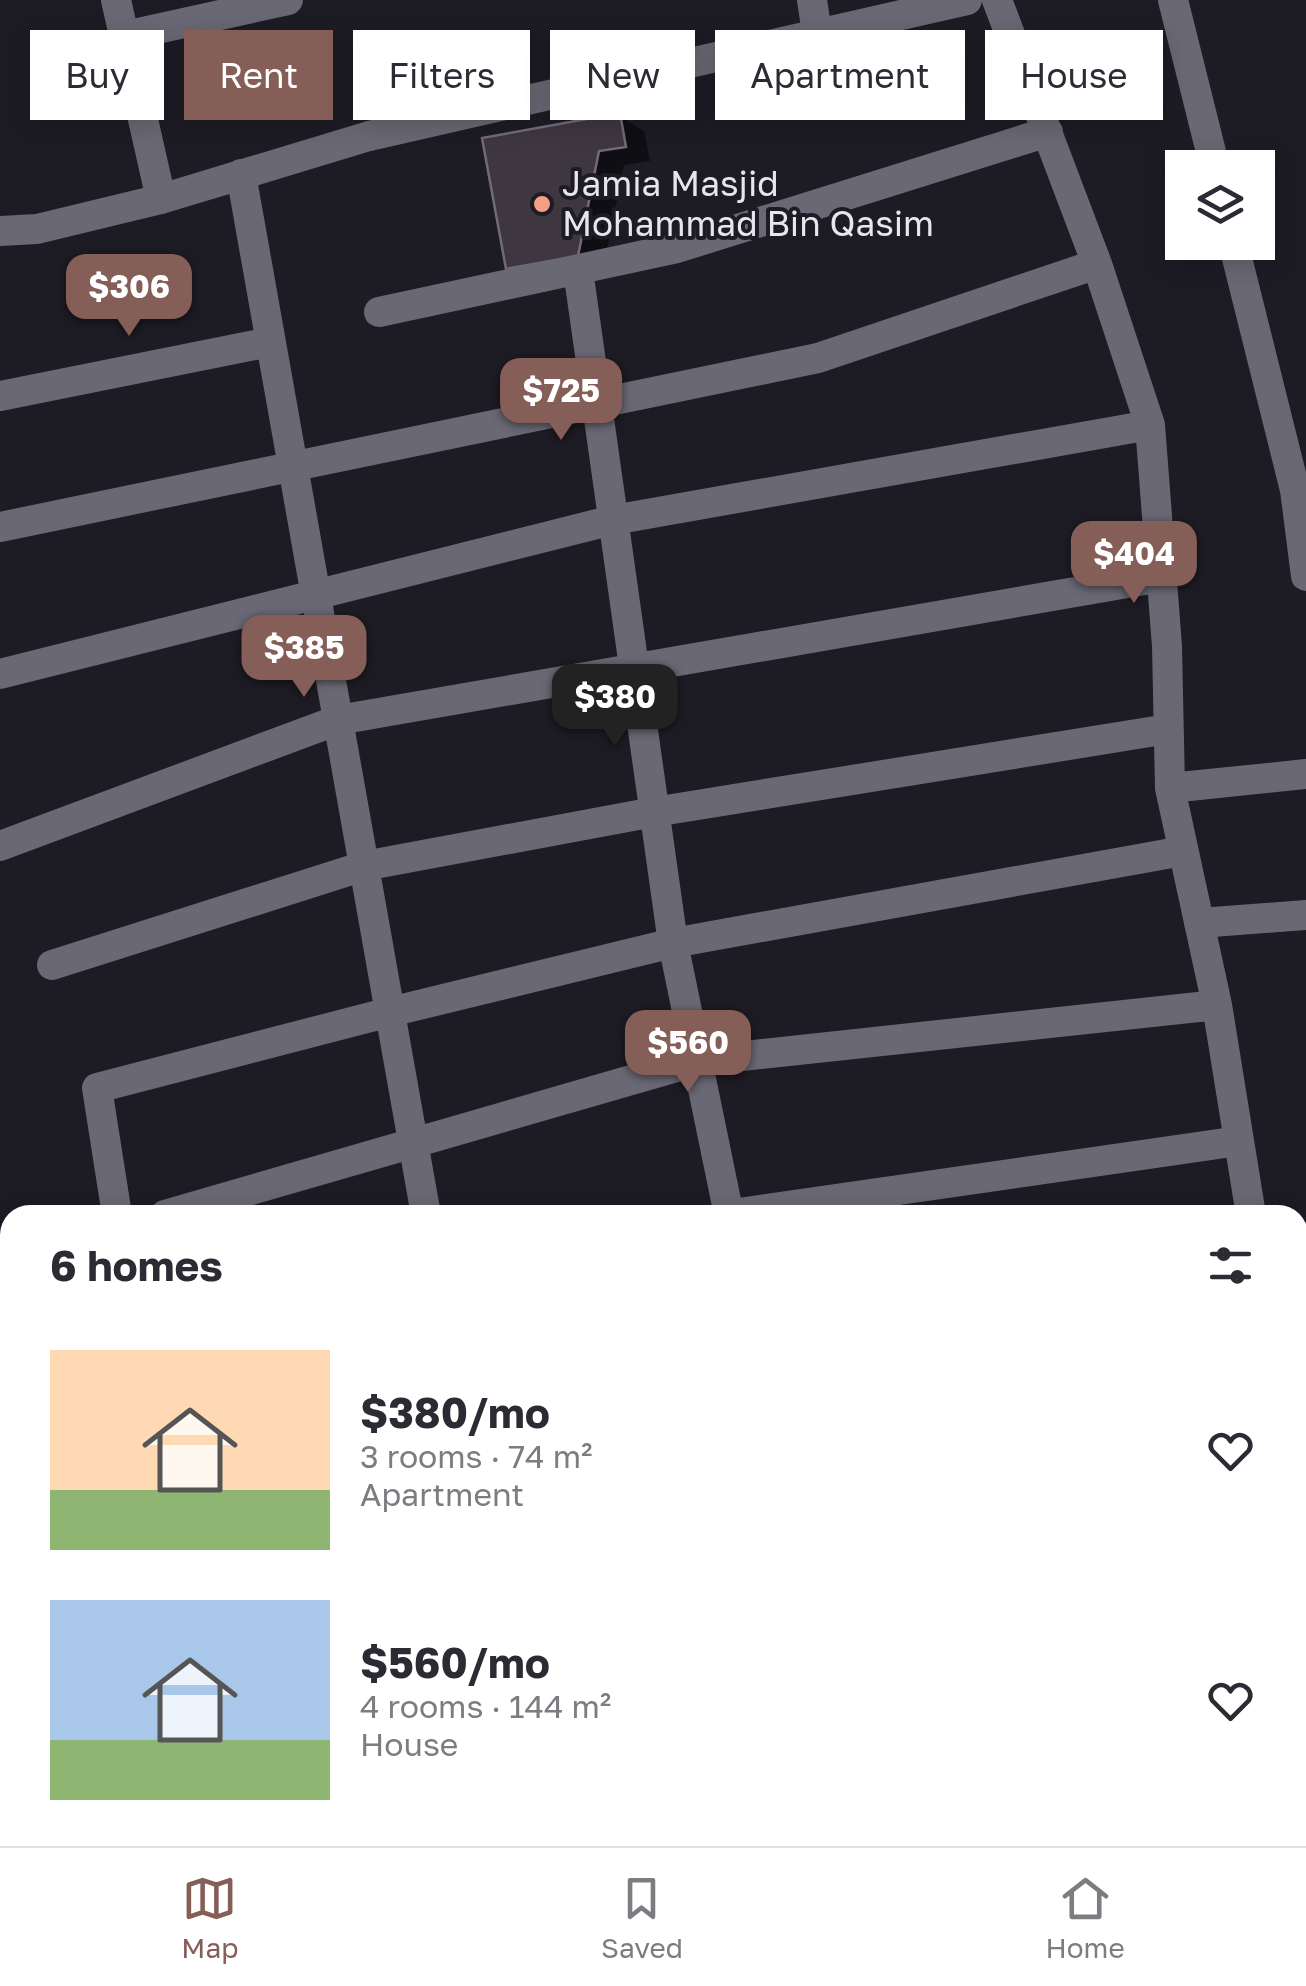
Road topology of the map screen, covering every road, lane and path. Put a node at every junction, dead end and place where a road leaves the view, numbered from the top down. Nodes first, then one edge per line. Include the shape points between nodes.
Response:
1 (116, 0) edge
2 (288, 0) edge
3 (812, 0) edge
4 (964, 0) edge
5 (997, 0) edge
6 (1173, 0) edge
7 (123, 30) edge
8 (151, 30) edge
9 (817, 30) edge
10 (830, 30) edge
11 (715, 56) edge
12 (143, 120) edge
13 (1048, 132) junction
14 (1210, 150) edge
15 (241, 174) junction
16 (161, 198) junction
17 (0, 231) edge
18 (1237, 260) edge
19 (1097, 264) junction
20 (578, 270) junction
21 (379, 312) dead end
22 (270, 342) junction
23 (0, 396) edge
24 (597, 406) junction
25 (1150, 425) junction
26 (292, 466) junction
27 (1302, 517) edge
28 (613, 520) junction
29 (0, 527) edge
30 (1306, 576) edge
31 (1162, 577) junction
32 (315, 594) junction
33 (634, 668) junction
34 (0, 674) edge
35 (338, 720) junction
36 (1168, 729) junction
37 (1306, 774) edge
38 (1170, 788) junction
39 (654, 812) junction
40 (0, 846) edge
41 (1183, 851) junction
42 (364, 866) junction
43 (1306, 916) edge
44 (1199, 923) junction
45 (673, 942) junction
46 (52, 966) dead end
47 (1218, 1005) junction
48 (390, 1012) junction
49 (698, 1061) junction
50 (1239, 1141) junction
51 (413, 1144) junction
52 (115, 1205) edge
53 (200, 1205) edge
54 (424, 1205) edge
55 (725, 1205) edge
56 (796, 1205) edge
57 (1250, 1205) edge

1 - 7 street
2 - 8 street
3 - 9 street
4 - 10 street
5 - 13 street
6 - 14 street
11 - 15 street via 369,136
12 - 16 street
13 - 19 street
13 - 20 street via 677,248
15 - 16 street
15 - 22 street
16 - 17 street via 37,229
18 - 27 street
19 - 24 street via 818,358
19 - 25 street
20 - 21 street
20 - 24 street
22 - 23 street
22 - 26 street
24 - 26 street
24 - 28 street
25 - 28 street
25 - 31 street
26 - 29 street
26 - 32 street
27 - 30 street
28 - 32 street
28 - 33 street
31 - 33 street
31 - 36 street
32 - 34 street
32 - 35 street
33 - 35 street
33 - 39 street
35 - 40 street
35 - 42 street
36 - 38 street
36 - 39 street
37 - 38 street
38 - 41 street
39 - 42 street
39 - 45 street
41 - 44 street
41 - 45 street
42 - 46 street
42 - 48 street
43 - 44 street
44 - 47 street
45 - 48 street
45 - 49 street
47 - 49 street
47 - 50 street
48 - 51 street
48 - 52 street via 97,1088
49 - 51 street
49 - 55 street
50 - 56 street
50 - 57 street
51 - 53 street
51 - 54 street

